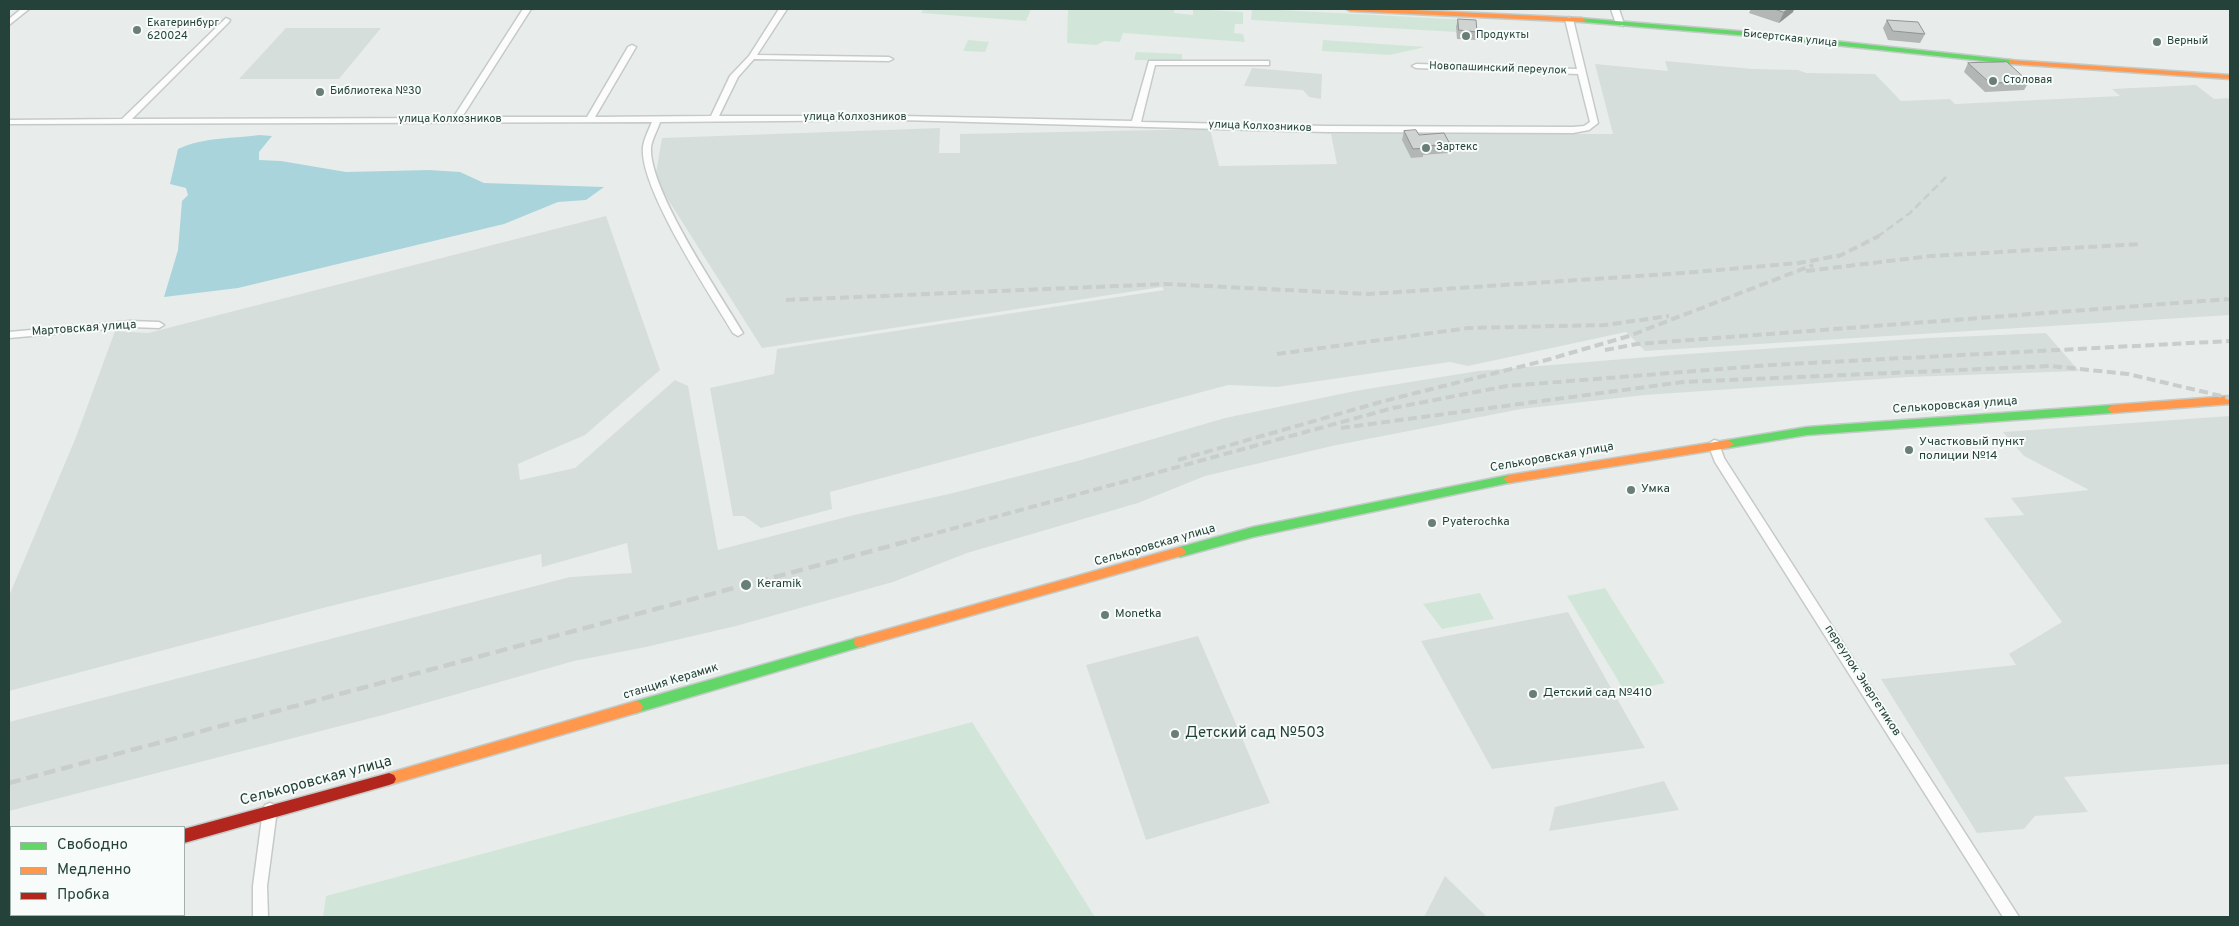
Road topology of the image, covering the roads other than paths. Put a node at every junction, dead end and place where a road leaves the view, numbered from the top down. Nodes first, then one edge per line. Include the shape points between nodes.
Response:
1 (25, 9) edge
2 (527, 9) edge
3 (784, 9) edge
4 (1350, 9) edge
5 (1615, 9) edge
6 (226, 20) dead end
7 (1568, 20) junction
8 (9, 22) edge
9 (1620, 24) junction
10 (632, 47) dead end
11 (752, 57) junction
12 (889, 59) dead end
13 (1266, 63) dead end
14 (1416, 66) dead end
15 (1580, 72) junction
16 (2230, 77) edge
17 (715, 118) junction
18 (656, 119) junction
19 (456, 120) junction
20 (590, 120) junction
21 (125, 121) junction
22 (9, 122) edge
23 (1136, 124) junction
24 (159, 325) dead end
25 (738, 333) dead end
26 (9, 335) edge
27 (2230, 400) edge
28 (1714, 444) junction
29 (894, 633) joint
30 (457, 760) joint
31 (270, 810) junction
32 (185, 836) edge
33 (260, 917) edge
34 (2012, 917) edge

1 - 8 street
2 - 19 street
3 - 11 street
4 - 7 main road, Бисертская улица
5 - 9 street
6 - 21 street
7 - 9 main road, Бисертская улица
7 - 15 street, улица Колхозников
9 - 16 main road, Бисертская улица via 2051,65
10 - 20 street
11 - 12 street
11 - 17 street via 734,76
13 - 23 street via 1152,62
14 - 15 street, Новопашинский переулок
15 - 23 street, улица Колхозников via 1594,123 1586,128 1326,129
17 - 18 street, улица Колхозников
17 - 23 street, улица Колхозников via 999,119
18 - 20 street, улица Колхозников
18 - 25 street via 647,147 652,179 671,219
19 - 20 street, улица Колхозников
19 - 21 street, улица Колхозников
21 - 22 street, улица Колхозников
24 - 26 street, Мартовская улица via 130,324
27 - 28 main road, Селькоровская улица via 1807,431
28 - 29 main road, Селькоровская улица via 1515,478 1253,532
28 - 34 street, переулок Энергетиков via 1719,459
29 - 30 main road, станция Керамик
30 - 31 main road, Селькоровская улица
31 - 32 main road, Селькоровская улица
31 - 33 street via 260,886

